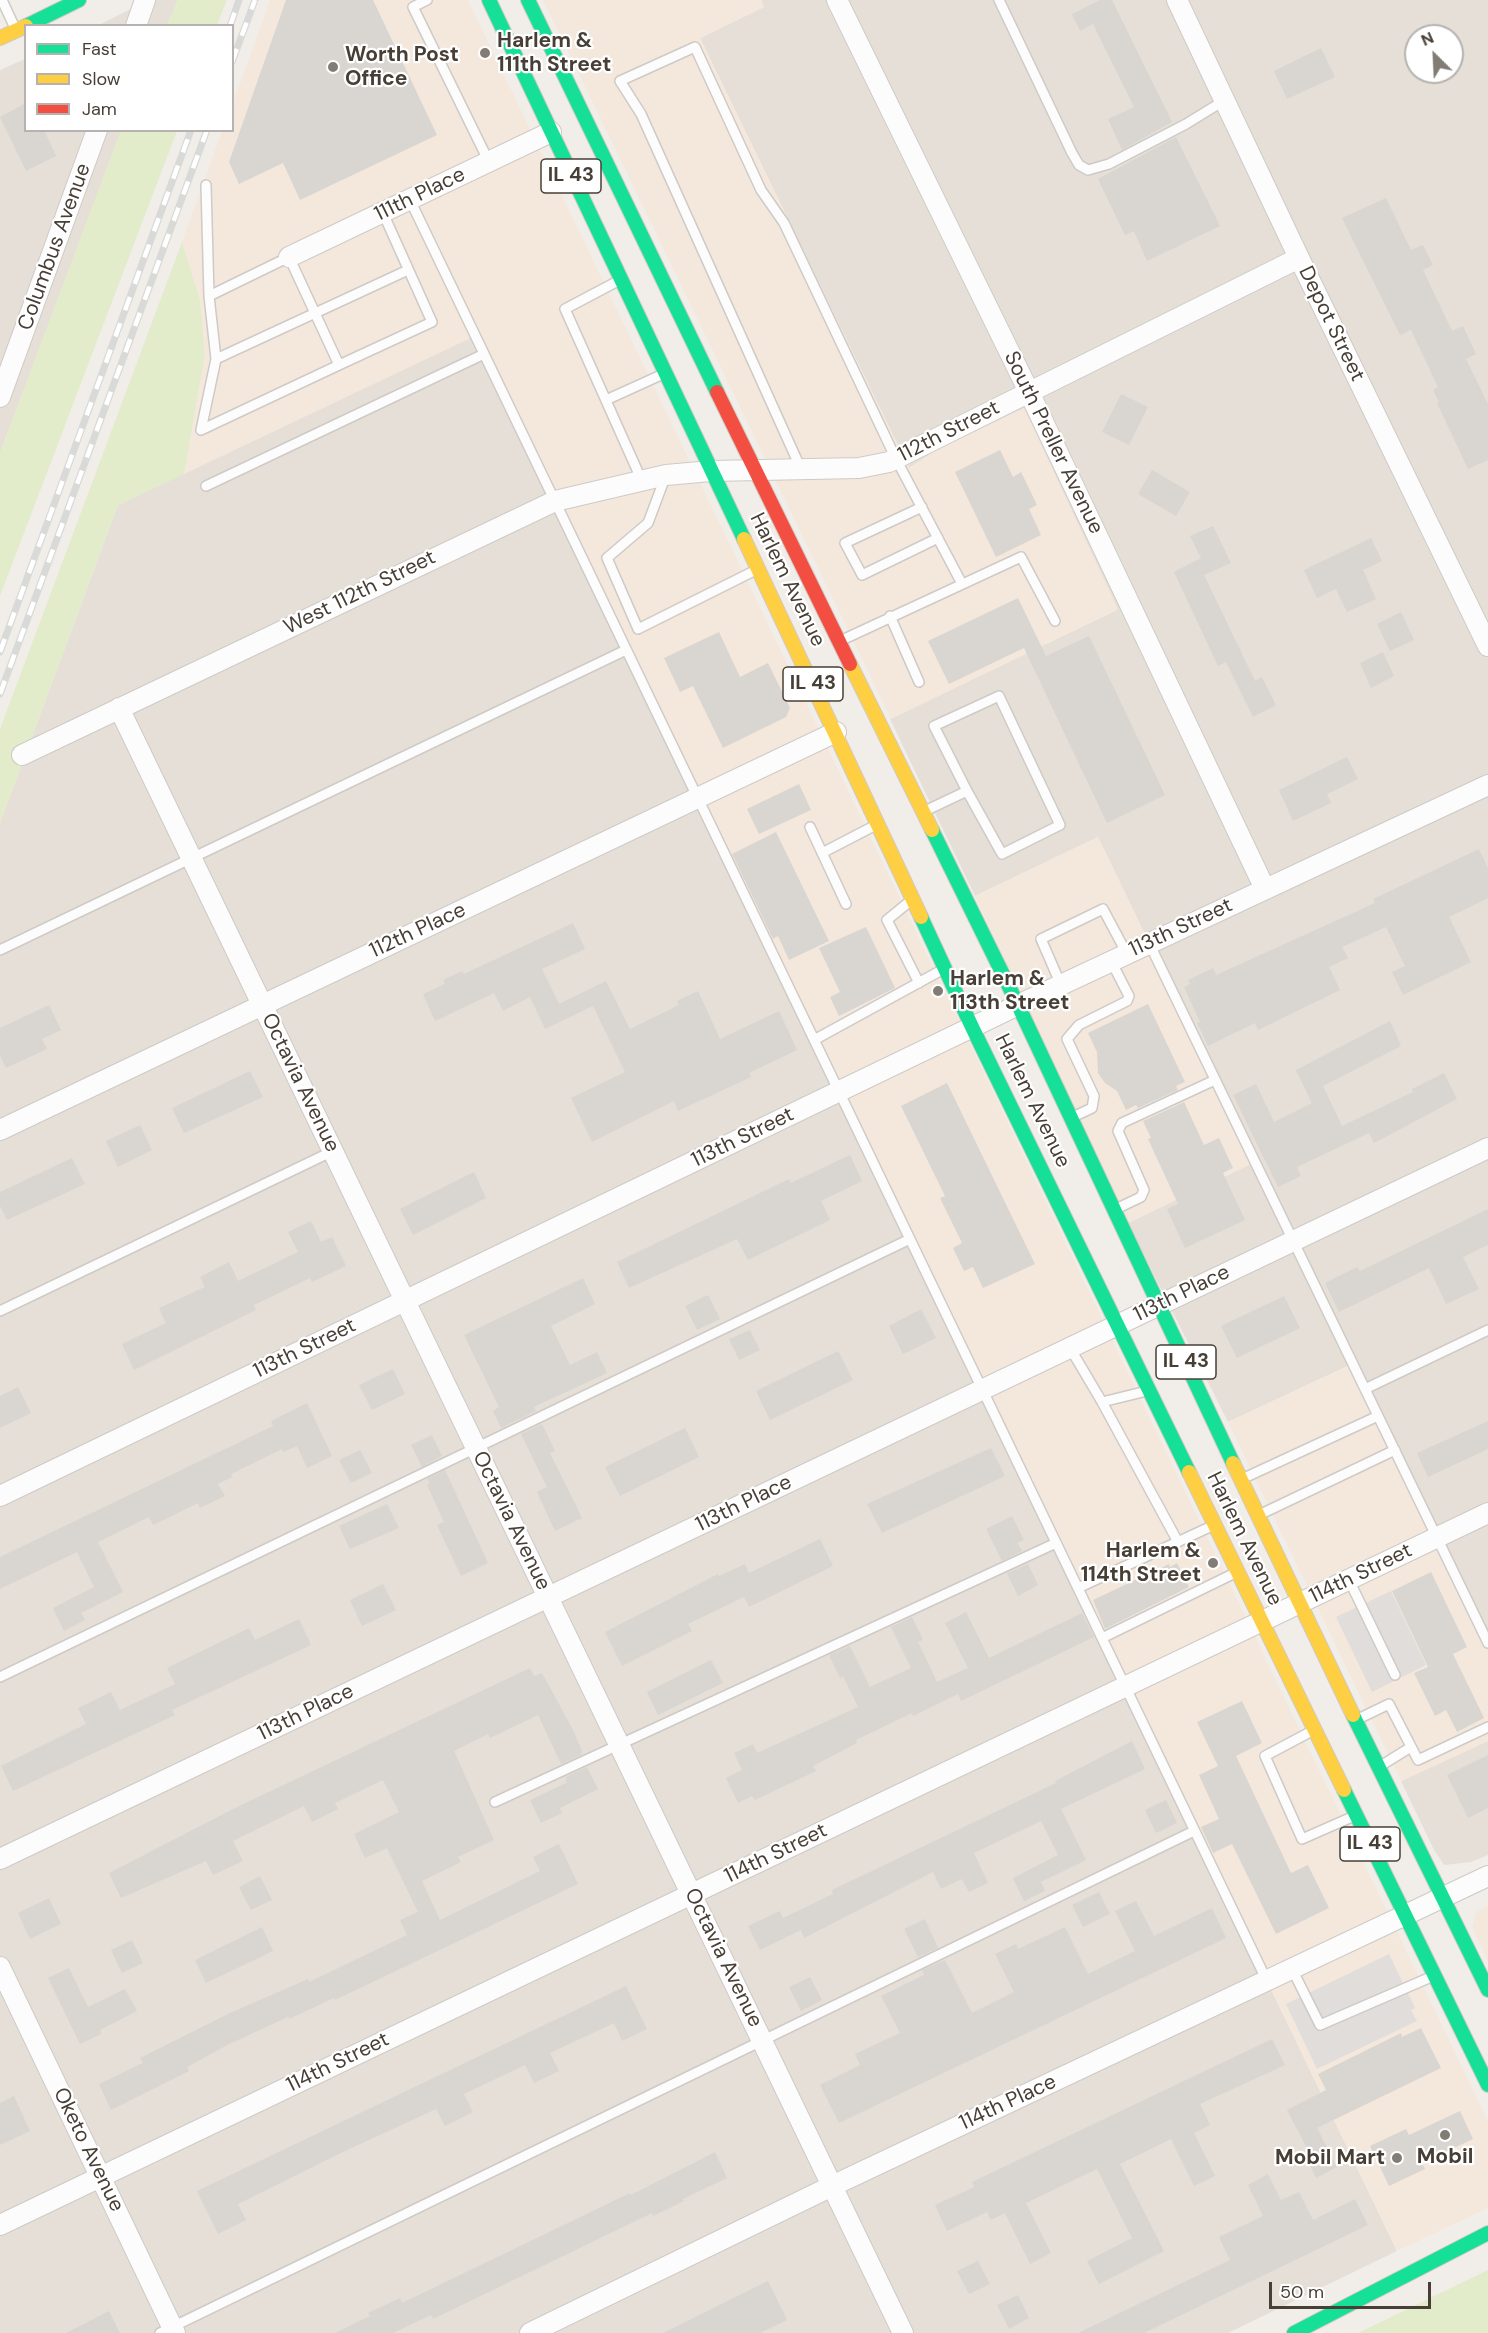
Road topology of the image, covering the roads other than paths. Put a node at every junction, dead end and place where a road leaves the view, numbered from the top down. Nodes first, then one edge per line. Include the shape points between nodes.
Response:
1 (2, 0) edge
2 (79, 0) edge
3 (145, 0) edge
4 (427, 0) edge
5 (489, 0) edge
6 (528, 0) edge
7 (837, 0) edge
8 (999, 0) edge
9 (1178, 0) edge
10 (411, 4) edge
11 (29, 24) edge
12 (137, 24) edge
13 (23, 27) edge
14 (0, 38) edge
15 (1225, 100) junction
16 (585, 117) junction
17 (96, 132) edge
18 (551, 132) junction
19 (489, 162) junction
20 (206, 185) dead end
21 (410, 200) junction
22 (383, 213) junction
23 (289, 257) junction
24 (1299, 258) junction
25 (408, 270) junction
26 (620, 279) junction
27 (209, 296) junction
28 (315, 314) junction
29 (484, 354) junction
30 (216, 359) junction
31 (339, 365) junction
32 (665, 374) junction
33 (1029, 392) junction
34 (0, 397) edge
35 (606, 400) junction
36 (896, 459) junction
37 (801, 470) junction
38 (711, 471) junction
39 (755, 471) junction
40 (666, 475) junction
41 (642, 481) junction
42 (206, 486) dead end
43 (555, 501) junction
44 (922, 507) junction
45 (938, 538) junction
46 (758, 569) junction
47 (961, 582) junction
48 (890, 616) junction
49 (1055, 621) dead end
50 (839, 641) junction
51 (1488, 646) edge
52 (626, 650) junction
53 (919, 682) dead end
54 (119, 708) junction
55 (836, 732) junction
56 (22, 755) dead end
57 (1488, 785) edge
58 (966, 791) junction
59 (698, 798) junction
60 (923, 812) junction
61 (879, 824) junction
62 (810, 827) dead end
63 (822, 853) junction
64 (191, 857) junction
65 (1265, 889) junction
66 (913, 899) junction
67 (846, 904) dead end
68 (1149, 943) junction
69 (0, 950) edge
70 (1119, 957) junction
71 (945, 968) junction
72 (919, 983) junction
73 (1061, 985) junction
74 (263, 1005) junction
75 (1018, 1005) junction
76 (972, 1027) junction
77 (814, 1040) junction
78 (1215, 1080) junction
79 (839, 1091) junction
80 (1073, 1118) junction
81 (0, 1130) edge
82 (1488, 1148) edge
83 (333, 1151) junction
84 (1115, 1209) junction
85 (910, 1239) junction
86 (1293, 1241) junction
87 (405, 1300) junction
88 (1160, 1304) junction
89 (0, 1311) edge
90 (1117, 1325) junction
91 (1488, 1330) edge
92 (1070, 1348) junction
93 (1365, 1389) junction
94 (982, 1390) junction
95 (1149, 1391) junction
96 (1102, 1402) junction
97 (1378, 1416) junction
98 (476, 1448) junction
99 (1395, 1450) junction
100 (1241, 1479) junction
101 (0, 1496) edge
102 (1488, 1513) edge
103 (1258, 1516) junction
104 (1214, 1525) junction
105 (1437, 1538) junction
106 (1178, 1542) junction
107 (1056, 1543) junction
108 (1237, 1572) junction
109 (1349, 1580) junction
110 (1078, 1588) junction
111 (548, 1597) junction
112 (1299, 1604) junction
113 (1261, 1622) junction
114 (1102, 1638) junction
115 (1488, 1643) edge
116 (1395, 1675) dead end
117 (0, 1677) edge
118 (1125, 1687) junction
119 (1355, 1720) junction
120 (1488, 1727) edge
121 (1314, 1730) junction
122 (619, 1744) junction
123 (1411, 1747) junction
124 (1378, 1768) junction
125 (495, 1802) dead end
126 (1356, 1815) junction
127 (1194, 1831) junction
128 (0, 1859) edge
129 (1488, 1876) edge
130 (692, 1894) junction
131 (1443, 1897) junction
132 (1406, 1915) junction
133 (0, 1967) edge
134 (1292, 1969) junction
135 (1435, 1975) junction
136 (1266, 1981) junction
137 (1488, 1990) edge
138 (762, 2040) junction
139 (1488, 2085) edge
140 (101, 2176) junction
141 (832, 2186) junction
142 (0, 2225) edge
143 (1488, 2233) edge
144 (169, 2331) edge
145 (530, 2333) edge
146 (903, 2333) edge
147 (1294, 2333) edge

1 - 13 lane
2 - 11 main road
3 - 12 street
4 - 10 lane
5 - 18 main road, Harlem Avenue / IL 43
6 - 16 main road, Harlem Avenue / IL 43
7 - 33 street, South Preller Avenue
8 - 15 lane via 1072,153 1079,165 1088,170 1109,164
9 - 15 street, Depot Street
10 - 19 lane
13 - 14 main road
15 - 24 street, Depot Street
16 - 18 main road
16 - 39 main road, Harlem Avenue / IL 43
17 - 34 street, Columbus Avenue
18 - 19 street, 111th Place
18 - 26 main road, Harlem Avenue / IL 43
19 - 21 street, 111th Place
20 - 27 lane
21 - 22 street, 111th Place
21 - 29 lane
22 - 23 street, 111th Place
22 - 25 lane
23 - 27 lane
23 - 28 lane
24 - 33 street, 112th Street
24 - 51 street, Depot Street
25 - 28 lane
25 - 31 lane via 432,322
26 - 32 main road, Harlem Avenue / IL 43
26 - 35 lane via 565,309
27 - 30 lane
28 - 30 lane
28 - 31 lane
29 - 42 lane
29 - 43 lane
30 - 31 lane via 201,430
32 - 35 lane
32 - 38 main road, Harlem Avenue / IL 43
33 - 36 street, 112th Street
33 - 65 street, South Preller Avenue
35 - 41 lane
36 - 37 street, 112th Street via 859,468
36 - 37 lane via 784,223 761,190 695,46 620,81 641,114
36 - 44 lane
37 - 39 street, 112th Street
38 - 39 street, 112th Street
38 - 40 street, West 112th Street
38 - 46 main road, Harlem Avenue / IL 43
39 - 50 main road, Harlem Avenue / IL 43
40 - 41 street, West 112th Street
40 - 46 lane via 648,523 607,558 638,629
41 - 43 street, West 112th Street
43 - 52 lane
43 - 54 street, West 112th Street
44 - 45 lane
44 - 45 lane via 845,543 862,575
45 - 47 lane
46 - 55 main road, Harlem Avenue / IL 43
47 - 48 lane
47 - 49 lane via 1021,556
48 - 50 lane
48 - 53 lane
50 - 60 main road, Harlem Avenue / IL 43
52 - 59 lane
52 - 64 lane
54 - 56 street, West 112th Street
54 - 64 street, Octavia Avenue
55 - 59 street, 112th Place
55 - 61 main road, Harlem Avenue / IL 43
57 - 65 street, 113th Street
58 - 58 lane via 934,726 999,696 1060,825 1002,854
58 - 60 lane
59 - 74 street, 112th Place
59 - 77 lane
60 - 75 main road, Harlem Avenue / IL 43
61 - 63 lane
61 - 66 main road, Harlem Avenue / IL 43
62 - 63 lane
63 - 67 lane
64 - 69 lane
64 - 74 street, Octavia Avenue
65 - 68 street, 113th Street
66 - 71 main road, Harlem Avenue / IL 43
66 - 72 lane via 887,920
68 - 70 street, 113th Street
68 - 78 lane
70 - 73 street, 113th Street
70 - 73 lane via 1103,909 1041,939
70 - 80 lane via 1127,1001 1079,1025 1067,1039 1094,1096 1092,1108
71 - 72 lane
71 - 76 main road, Harlem Avenue / IL 43
72 - 77 lane
73 - 75 street, 113th Street
74 - 81 street, 112th Place
74 - 83 street, Octavia Avenue
75 - 76 street, 113th Street
75 - 80 main road, Harlem Avenue / IL 43
76 - 79 street, 113th Street
76 - 90 main road, Harlem Avenue / IL 43
77 - 79 lane
78 - 84 lane via 1122,1123 1118,1131 1144,1190 1141,1197
78 - 86 lane
79 - 85 lane
79 - 87 street, 113th Street
80 - 84 main road, Harlem Avenue / IL 43
82 - 86 street, 113th Place
83 - 87 street, Octavia Avenue
83 - 89 lane
84 - 88 main road, Harlem Avenue / IL 43
85 - 94 lane
85 - 98 lane
86 - 88 street, 113th Place
86 - 93 lane
87 - 98 street, Octavia Avenue
87 - 101 street, 113th Street
88 - 90 street, 113th Place
88 - 100 main road, Harlem Avenue / IL 43
90 - 92 street, 113th Place
90 - 95 main road, Harlem Avenue / IL 43
91 - 93 lane
92 - 94 street, 113th Place
92 - 96 lane
93 - 97 lane
94 - 107 lane
94 - 111 street, 113th Place
95 - 96 lane
95 - 104 main road, Harlem Avenue / IL 43
96 - 106 lane
97 - 99 lane
97 - 100 lane
98 - 111 street, Octavia Avenue
98 - 117 lane
99 - 103 lane
99 - 105 lane
100 - 103 main road, Harlem Avenue / IL 43
102 - 105 street, 114th Street
103 - 112 main road, Harlem Avenue / IL 43
104 - 106 lane
104 - 108 main road, Harlem Avenue / IL 43
105 - 109 street, 114th Street
105 - 115 lane
106 - 110 lane
107 - 110 lane
107 - 122 lane
108 - 113 main road, Harlem Avenue / IL 43
108 - 114 lane
109 - 112 street, 114th Street
109 - 116 lane
110 - 114 lane
111 - 122 street, Octavia Avenue
111 - 128 street, 113th Place
112 - 113 street, 114th Street
112 - 119 main road, Harlem Avenue / IL 43
113 - 118 street, 114th Street
113 - 121 main road, Harlem Avenue / IL 43
114 - 118 lane
118 - 127 lane
118 - 130 street, 114th Street
119 - 123 lane via 1389,1704
119 - 124 main road, Harlem Avenue / IL 43
120 - 123 lane via 1418,1760
121 - 126 main road, Harlem Avenue / IL 43
121 - 126 lane via 1265,1756 1302,1839
122 - 125 lane
122 - 130 street, Octavia Avenue
123 - 124 lane
124 - 131 main road, Harlem Avenue / IL 43
126 - 132 main road, Harlem Avenue / IL 43
127 - 136 lane
127 - 138 lane
129 - 131 street, 114th Place
130 - 138 street, Octavia Avenue
130 - 140 street, 114th Street
131 - 132 street, 114th Place
131 - 137 main road, Harlem Avenue / IL 43
132 - 134 street, 114th Place
132 - 135 main road, Harlem Avenue / IL 43
133 - 140 street, Oketo Avenue
134 - 135 lane via 1320,2025
134 - 136 street, 114th Place
135 - 139 main road, Harlem Avenue / IL 43
136 - 141 street, 114th Place
138 - 141 street, Octavia Avenue
138 - 144 lane
140 - 142 street, 114th Street
140 - 144 street, Oketo Avenue
141 - 145 street, 114th Place
141 - 146 street, Octavia Avenue
143 - 147 main road

